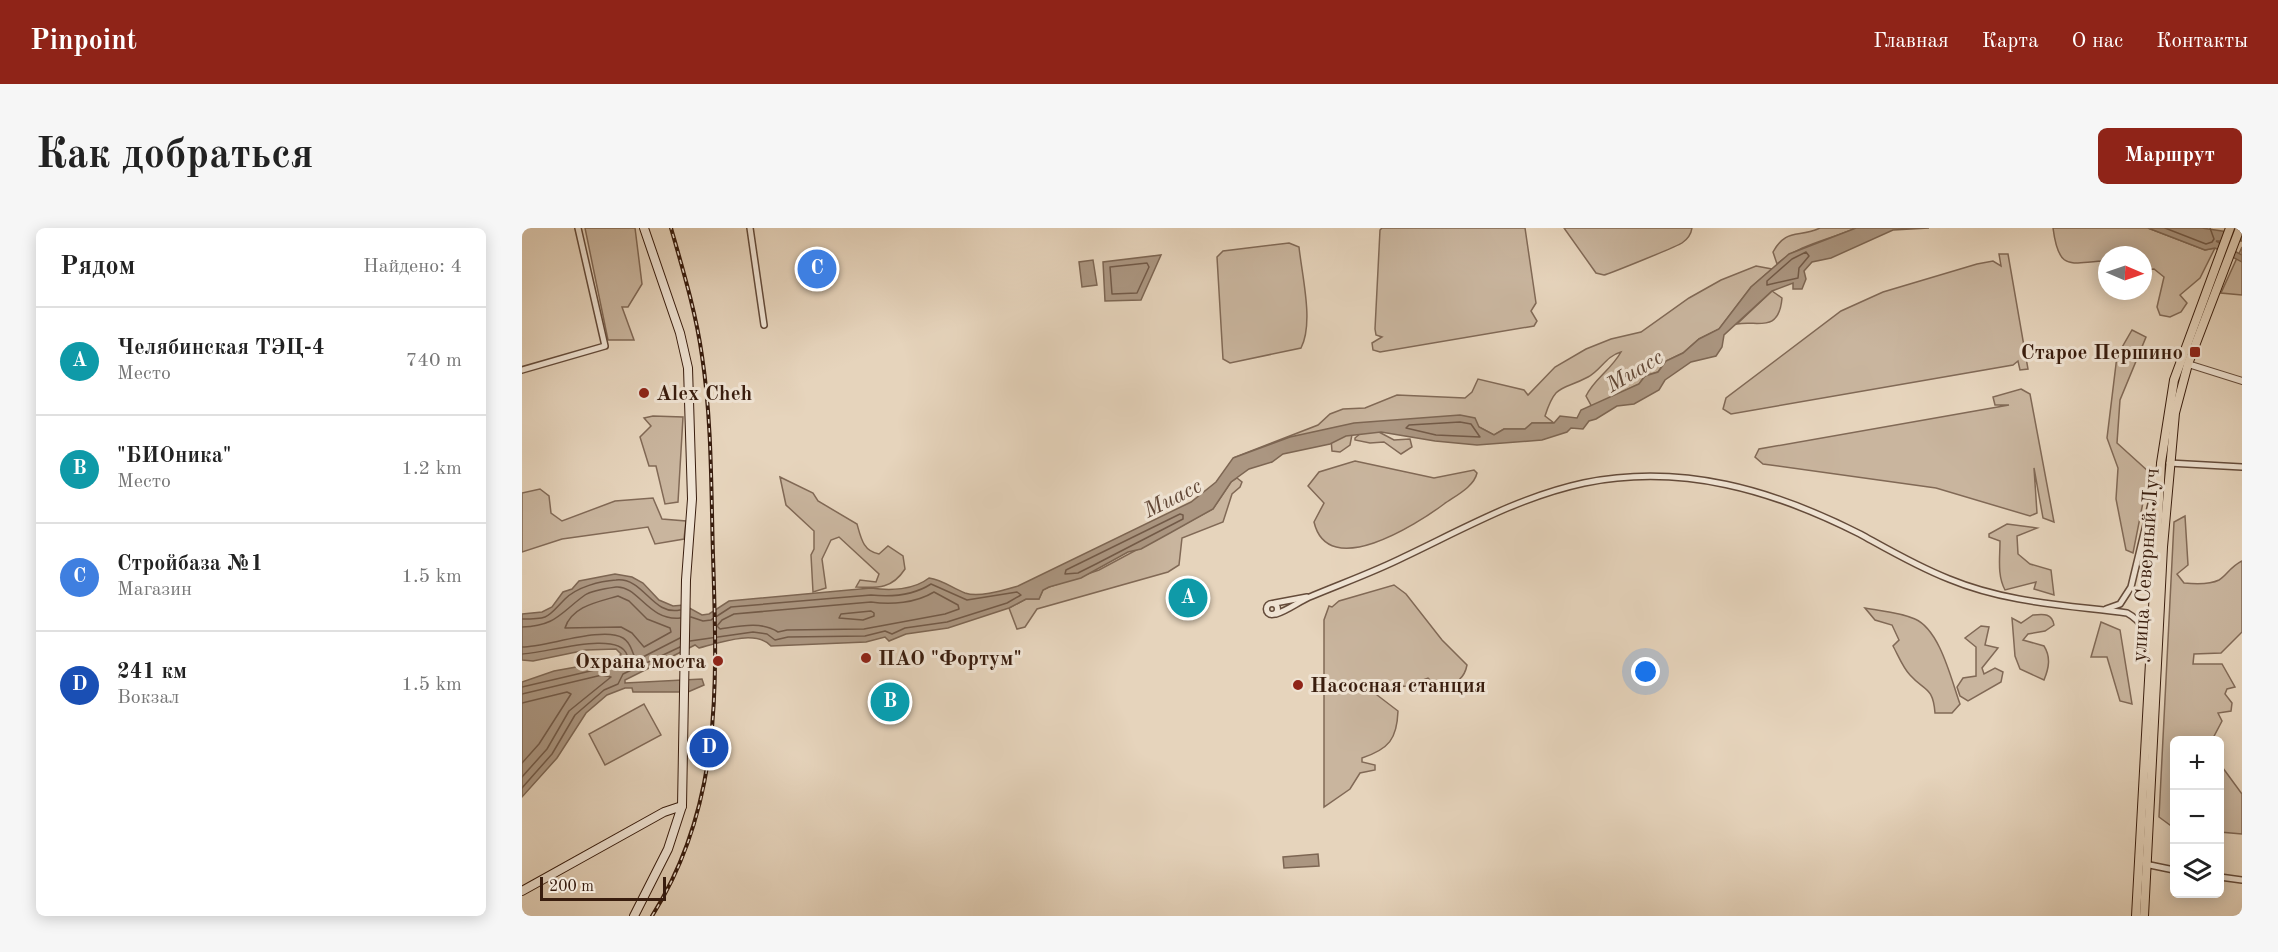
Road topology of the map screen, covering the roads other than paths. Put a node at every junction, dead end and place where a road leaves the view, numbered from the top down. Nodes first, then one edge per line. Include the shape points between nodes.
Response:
1 (578, 228) edge
2 (644, 228) edge
3 (750, 228) edge
4 (2230, 228) edge
5 (2240, 228) edge
6 (2219, 271) junction
7 (764, 325) dead end
8 (2188, 364) junction
9 (522, 370) edge
10 (2242, 381) edge
11 (2165, 463) junction
12 (2242, 467) edge
13 (1309, 597) junction
14 (2102, 610) junction
15 (2149, 673) junction
16 (682, 806) junction
17 (2145, 864) junction
18 (2170, 869) edge
19 (2224, 878) edge
20 (2242, 880) edge
21 (522, 891) edge
22 (634, 916) edge
23 (2136, 916) edge
24 (2144, 916) edge

1 - 9 street via 605,346
2 - 16 main road via 688,368 692,507 686,580
3 - 7 street
4 - 6 main road, улица Северный Луч
5 - 6 main road, улица Северный Луч
6 - 8 main road, улица Северный Луч
6 - 11 main road, улица Северный Луч via 2174,380
8 - 10 street
8 - 11 main road, улица Северный Луч
11 - 12 street
11 - 14 street via 2132,587 2120,604
11 - 15 main road, улица Северный Луч
11 - 17 main road, улица Северный Луч
13 - 13 street via 1290,610 1275,614 1267,611 1269,605
13 - 14 street via 1526,499 1584,483 1649,477 1705,481 1759,491 1808,509 1950,580 2010,599
14 - 15 street via 2127,613 2140,623
15 - 23 main road, улица Северный Луч
16 - 21 main road via 664,812
16 - 22 main road via 668,849
17 - 18 street
17 - 24 main road, улица Северный Луч
19 - 20 street

